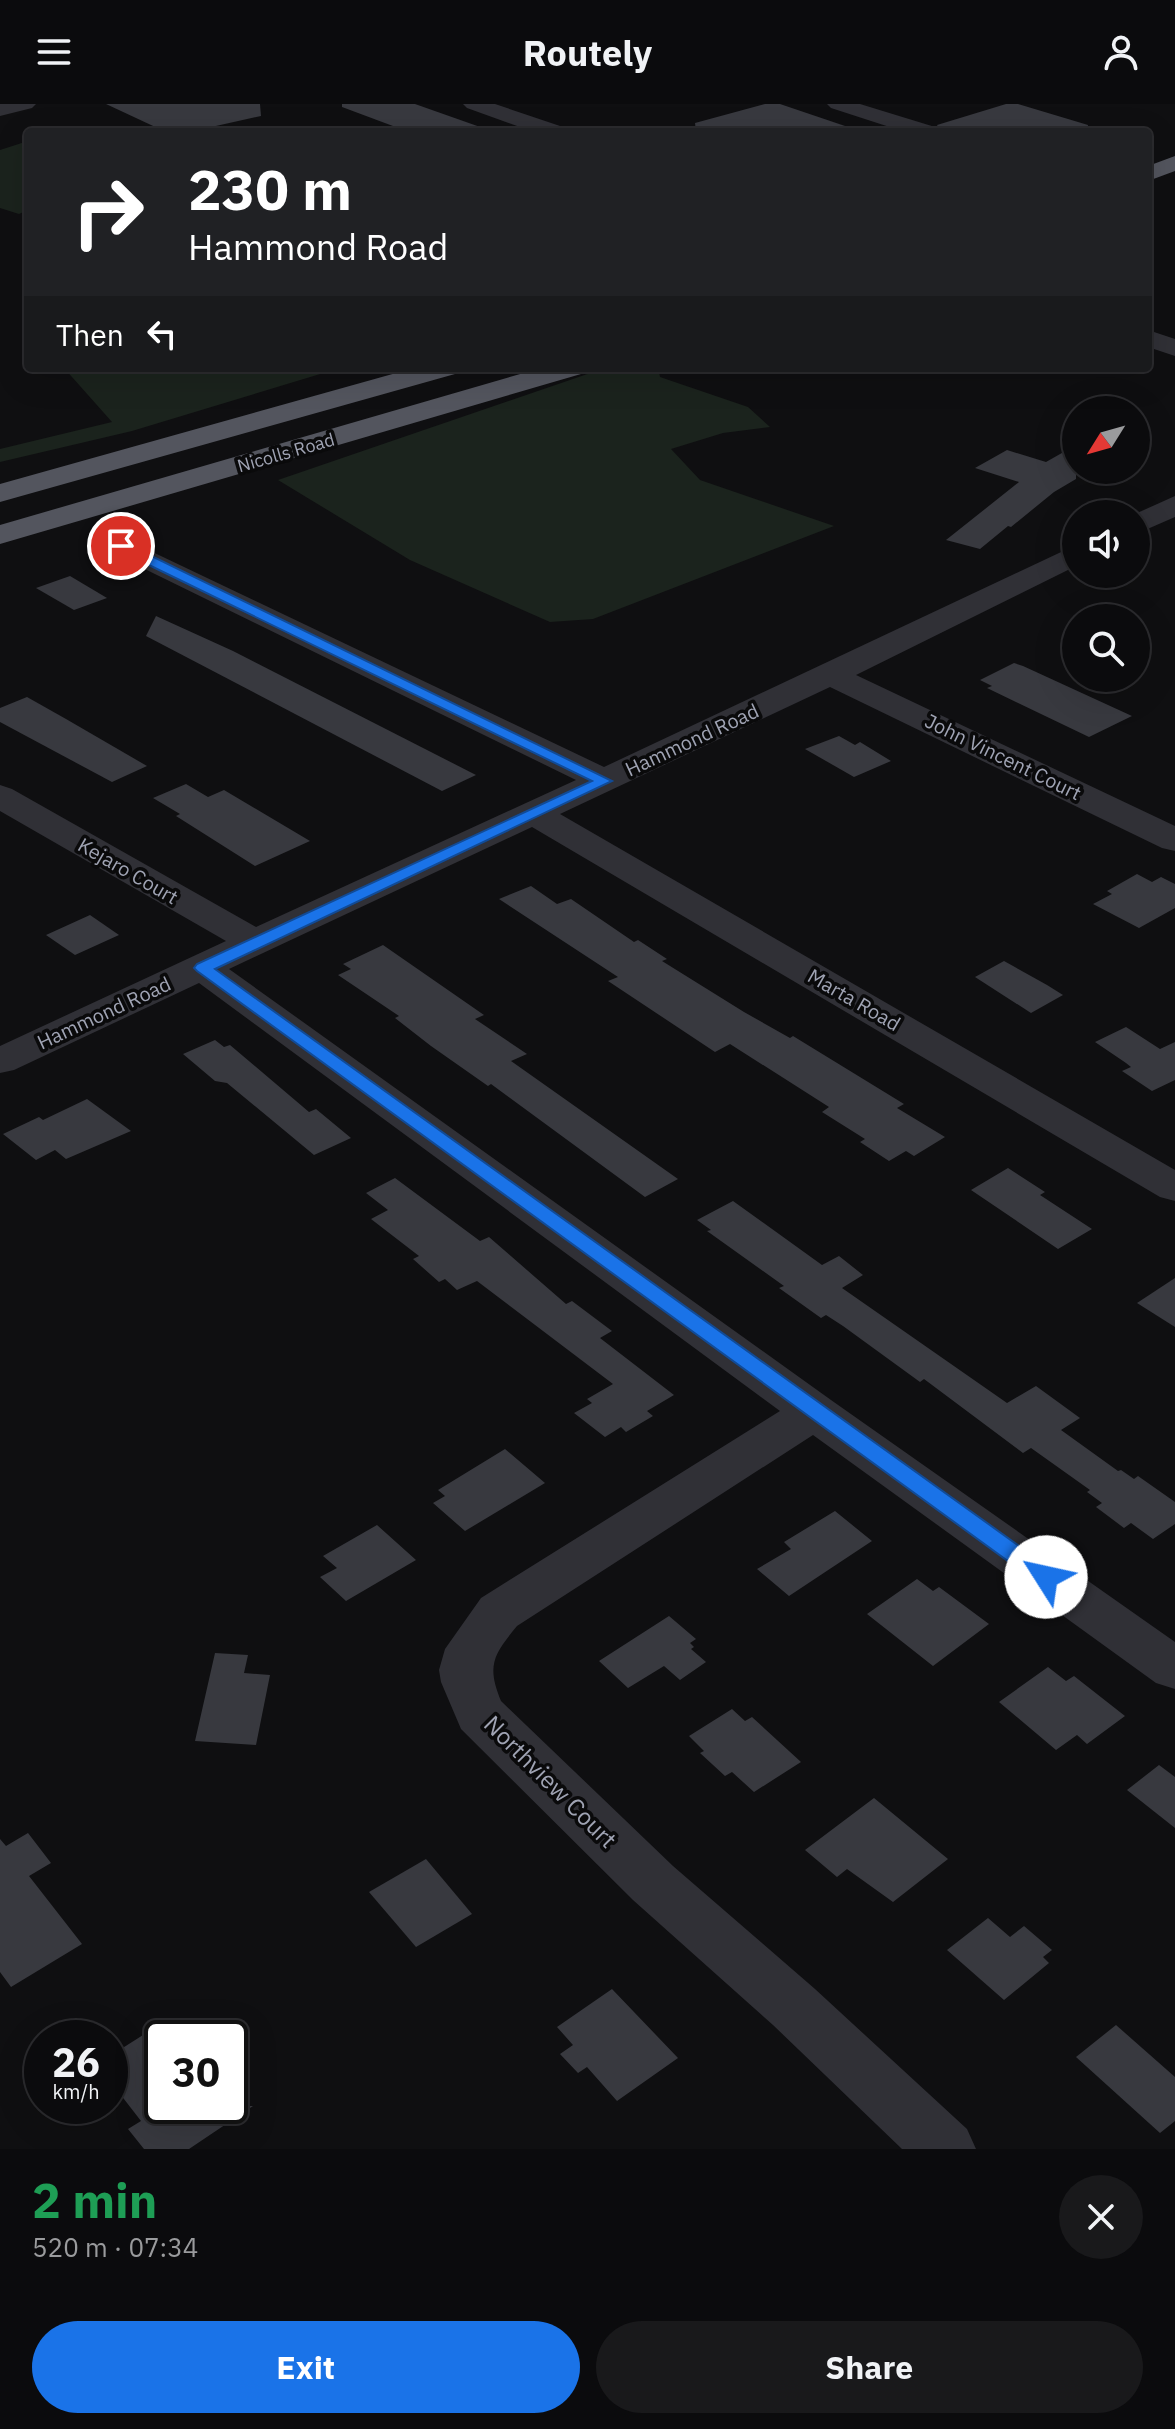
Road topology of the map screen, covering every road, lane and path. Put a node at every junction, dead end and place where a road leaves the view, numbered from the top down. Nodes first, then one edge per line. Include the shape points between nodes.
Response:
1 (25, 104) edge
2 (474, 104) edge
3 (838, 104) edge
4 (912, 109) dead end
5 (0, 110) edge
6 (882, 118) junction
7 (543, 128) edge
8 (914, 128) edge
9 (1175, 163) edge
10 (1152, 172) edge
11 (1152, 339) edge
12 (1175, 348) edge
13 (431, 372) edge
14 (557, 372) edge
15 (0, 493) edge
16 (1175, 505) edge
17 (1150, 518) edge
18 (0, 535) edge
19 (121, 546) dead end
20 (1062, 561) edge
21 (830, 675) junction
22 (605, 781) junction
23 (0, 796) edge
24 (533, 813) junction
25 (1175, 840) edge
26 (256, 943) junction
27 (203, 968) junction
28 (0, 1061) edge
29 (1175, 1188) edge
30 (814, 1412) junction
31 (1175, 1669) edge
32 (945, 2149) edge

1 - 5 street
2 - 7 street
3 - 6 street
4 - 6 street
6 - 8 street
9 - 10 highway
11 - 12 street
13 - 15 highway, Nicolls Road
14 - 18 highway, Nicolls Road
16 - 17 street
19 - 22 street
20 - 21 street, Hammond Road
21 - 22 street, Hammond Road
21 - 25 street, John Vincent Court
22 - 24 street, Hammond Road
23 - 26 street, Kejaro Court
24 - 26 street, Hammond Road
24 - 29 street, Marta Road
26 - 27 street, Hammond Road
27 - 28 street, Hammond Road
27 - 30 street
30 - 31 street
30 - 32 street, Northview Court via 499,1612 468,1649 465,1683 480,1714 642,1873

